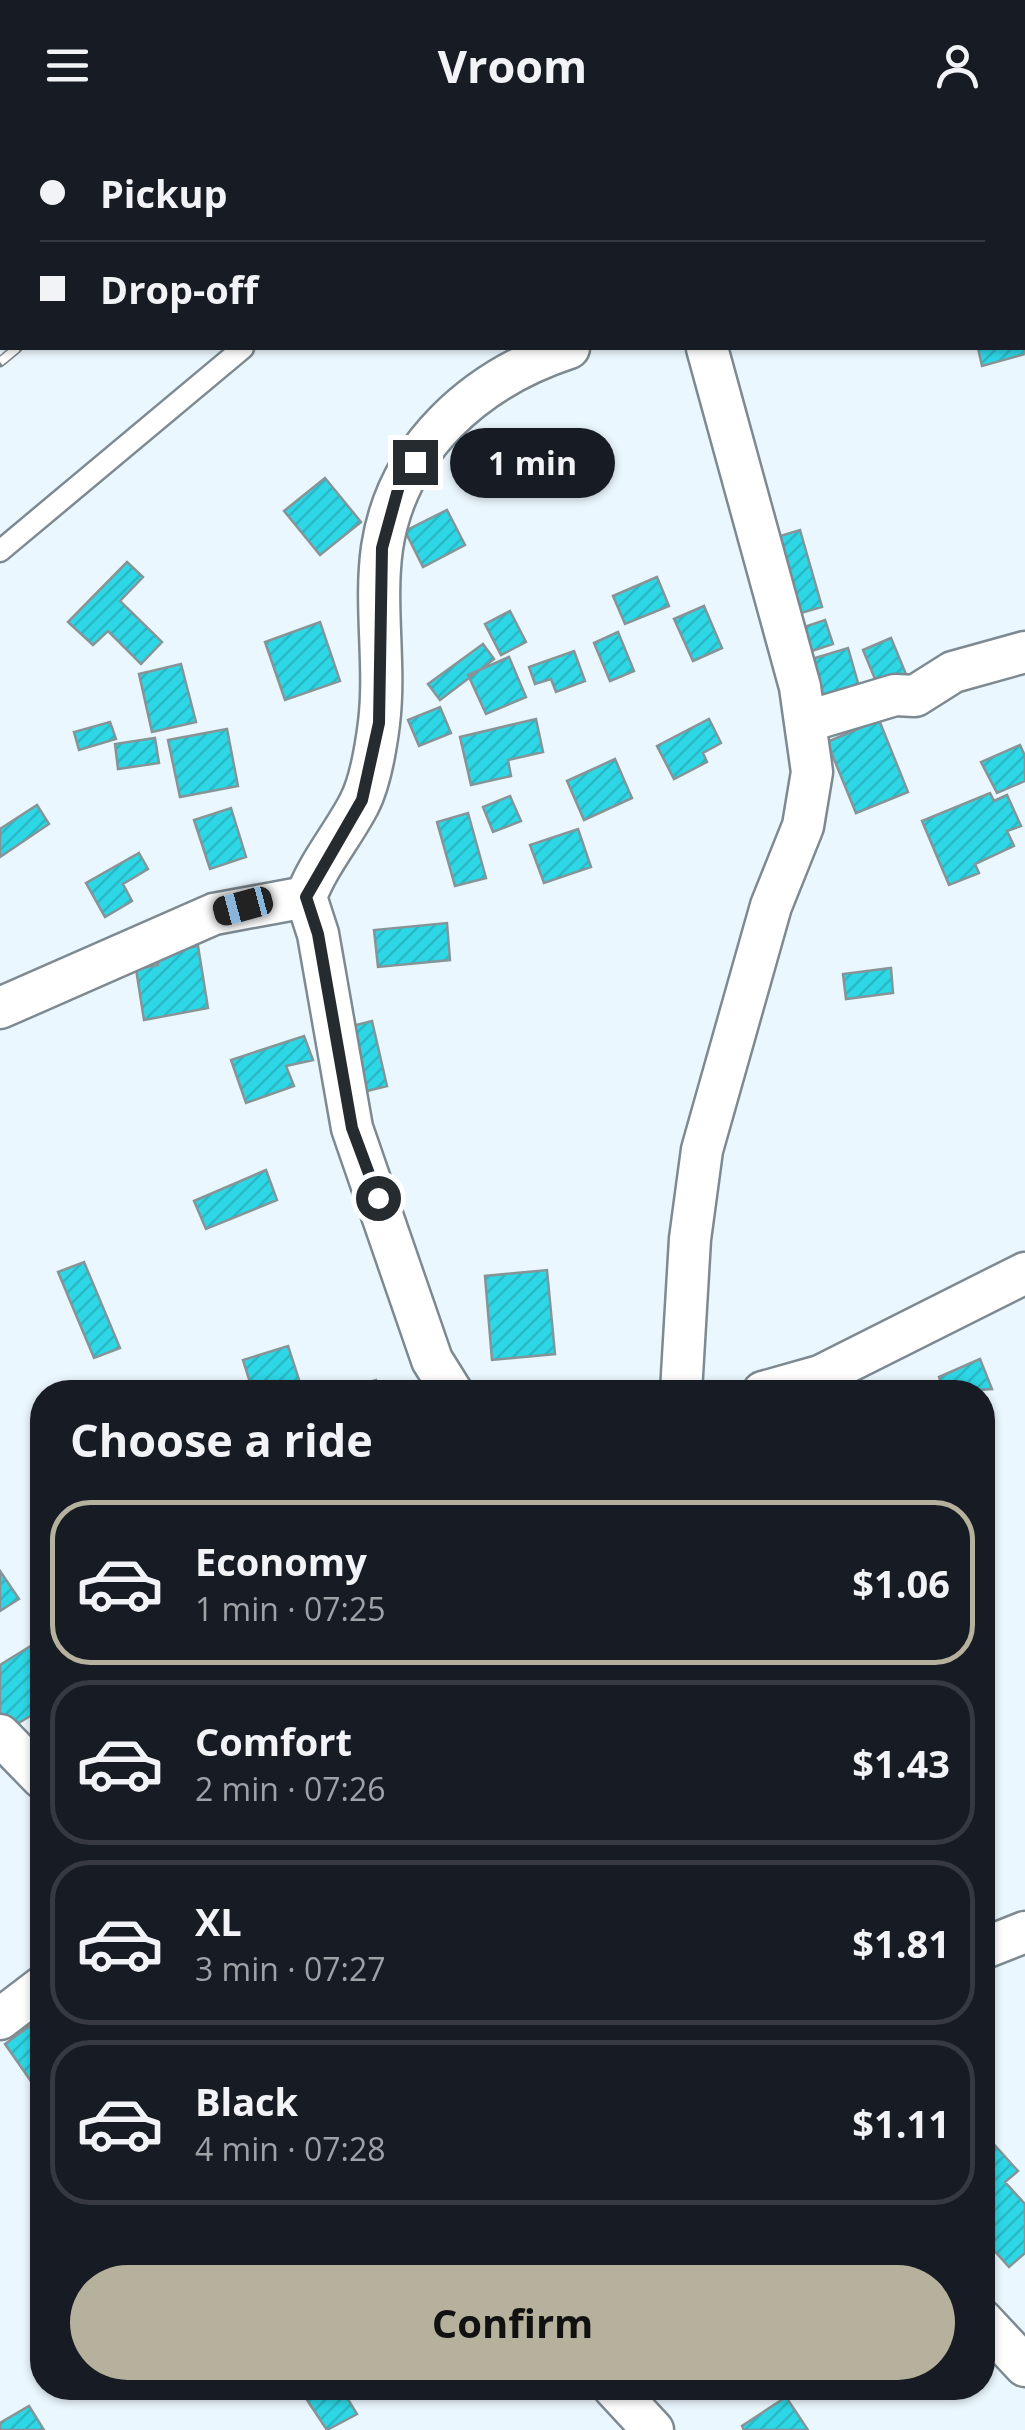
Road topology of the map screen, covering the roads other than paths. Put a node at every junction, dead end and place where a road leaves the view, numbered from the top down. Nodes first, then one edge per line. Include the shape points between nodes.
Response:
1 (241, 350) edge
2 (563, 350) edge
3 (708, 350) edge
4 (0, 551) edge
5 (1025, 652) edge
6 (805, 722) junction
7 (306, 897) junction
8 (0, 1008) edge
9 (1025, 1273) edge
10 (444, 1380) edge
11 (682, 1380) edge
12 (806, 1380) edge
13 (0, 1735) edge
14 (30, 1766) edge
15 (1025, 1932) edge
16 (995, 1944) edge
17 (30, 1997) edge
18 (0, 2019) edge
19 (995, 2334) edge
20 (1025, 2366) edge
21 (625, 2400) edge
22 (653, 2430) edge

1 - 4 lane
2 - 7 street via 468,398 430,438 399,486 382,548 379,723 362,800
3 - 6 street
5 - 6 street via 953,672 915,696 894,695
6 - 11 street via 812,772 804,826 771,906 702,1150
7 - 8 street via 243,906 188,924
7 - 10 street via 352,1128
9 - 12 street
13 - 14 street
15 - 16 street
17 - 18 street
19 - 20 street
21 - 22 street

